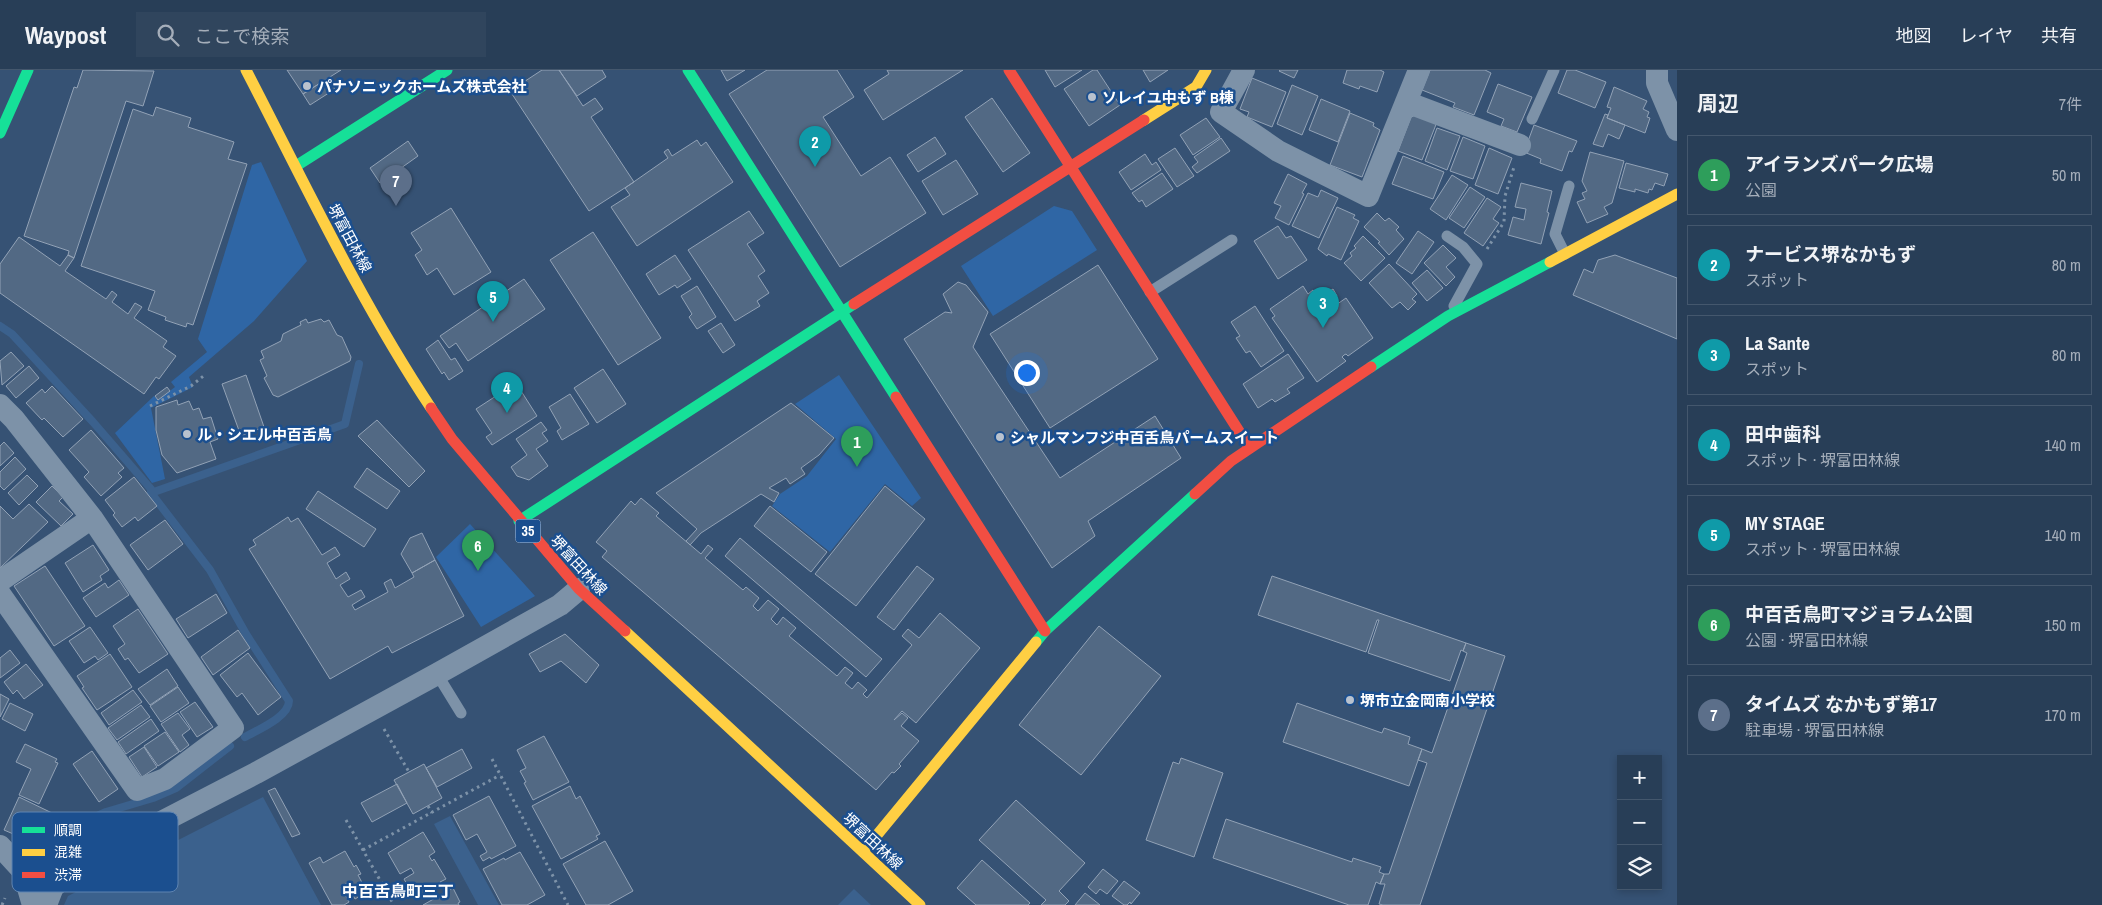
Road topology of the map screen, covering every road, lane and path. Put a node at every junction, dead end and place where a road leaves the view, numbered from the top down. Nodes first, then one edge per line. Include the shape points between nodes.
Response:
1 (28, 70) edge
2 (246, 70) edge
3 (447, 70) edge
4 (688, 70) edge
5 (1009, 70) edge
6 (1206, 70) edge
7 (1244, 70) edge
8 (1419, 70) edge
9 (1554, 70) edge
10 (1657, 70) edge
11 (1406, 102) junction
12 (1532, 119) dead end
13 (1677, 130) edge
14 (0, 133) edge
15 (1520, 145) dead end
16 (296, 166) junction
17 (1071, 168) junction
18 (1513, 170) dead end
19 (1569, 186) dead end
20 (1677, 194) edge
21 (1447, 236) dead end
22 (1232, 240) dead end
23 (1565, 254) junction
24 (1477, 264) junction
25 (1150, 292) junction
26 (842, 312) junction
27 (1448, 316) junction
28 (206, 374) dead end
29 (0, 405) edge
30 (150, 406) dead end
31 (1249, 447) junction
32 (92, 518) junction
33 (519, 521) junction
34 (0, 581) edge
35 (579, 589) junction
36 (0, 594) edge
37 (1045, 631) junction
38 (437, 674) junction
39 (372, 709) junction
40 (461, 713) dead end
41 (492, 759) dead end
42 (408, 772) dead end
43 (500, 775) junction
44 (428, 806) dead end
45 (178, 813) edge
46 (432, 813) junction
47 (346, 820) dead end
48 (0, 846) edge
49 (363, 850) junction
50 (864, 852) junction
51 (12, 858) edge
52 (30, 892) edge
53 (51, 892) edge
54 (33, 905) edge
55 (46, 905) edge
56 (394, 905) edge
57 (568, 905) edge
58 (920, 905) edge

1 - 14 street
2 - 16 street, 堺富田林線 / 35
3 - 16 street
4 - 26 street
5 - 17 street
6 - 17 street via 1196,87
7 - 11 street via 1221,112 1278,151 1368,196
8 - 11 street
9 - 12 lane
10 - 13 street via 1658,83
11 - 15 street
16 - 33 street, 堺富田林線 / 35 via 346,264 412,379 452,439
17 - 25 street
17 - 26 street
18 - 24 path via 1505,196 1504,222
19 - 23 lane via 1555,234
20 - 23 street
21 - 24 lane via 1463,247
22 - 25 lane
23 - 27 street
24 - 27 lane
25 - 31 street
26 - 33 street
26 - 37 street
27 - 31 street
28 - 30 path
29 - 32 street
31 - 37 street
32 - 34 street
32 - 36 street via 233,728 165,779 137,790
33 - 35 street, 堺富田林線 / 35
35 - 38 street via 560,605
35 - 50 street, 堺富田林線 / 35
37 - 50 street
38 - 39 street
38 - 40 lane
39 - 42 path
39 - 45 street
41 - 43 path
43 - 46 path
43 - 57 path
44 - 46 path
46 - 49 path
47 - 49 path
48 - 51 street
49 - 56 path
50 - 58 street, 堺富田林線 / 35
52 - 54 street
53 - 55 street

